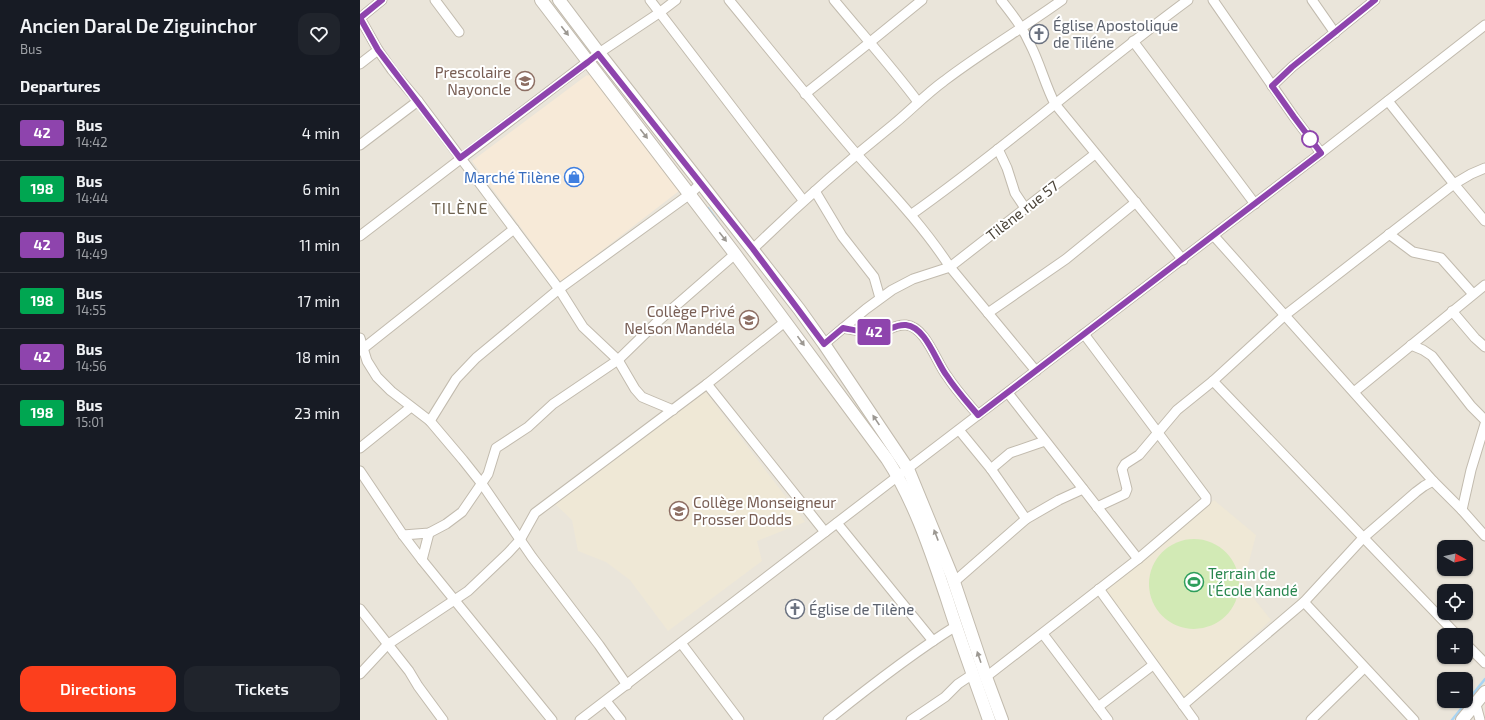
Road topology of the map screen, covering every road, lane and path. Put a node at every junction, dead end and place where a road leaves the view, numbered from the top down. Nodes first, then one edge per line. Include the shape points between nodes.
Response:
1 (382, 0) edge
2 (435, 0) edge
3 (541, 0) edge
4 (559, 0) edge
5 (650, 0) edge
6 (676, 0) edge
7 (729, 0) edge
8 (834, 0) edge
9 (922, 0) edge
10 (1001, 0) edge
11 (1062, 0) edge
12 (1188, 0) edge
13 (1213, 0) edge
14 (1312, 0) edge
15 (1375, 0) edge
16 (659, 13) junction
17 (360, 18) edge
18 (1485, 25) edge
19 (1022, 28) junction
20 (459, 32) dead end
21 (1335, 33) junction
22 (1133, 41) junction
23 (869, 43) junction
24 (378, 50) junction
25 (598, 54) junction
26 (588, 62) junction
27 (360, 64) edge
28 (1272, 86) junction
29 (805, 94) junction
30 (418, 101) junction
31 (1388, 101) junction
32 (918, 102) junction
33 (1055, 104) junction
34 (360, 145) edge
35 (998, 149) junction
36 (1321, 153) junction
37 (857, 154) junction
38 (1096, 154) junction
39 (460, 158) junction
40 (1485, 168) edge
41 (701, 184) junction
42 (1454, 184) junction
43 (815, 191) junction
44 (690, 194) junction
45 (803, 200) junction
46 (1136, 202) junction
47 (1254, 204) junction
48 (1025, 208) junction
49 (912, 214) junction
50 (1485, 221) edge
51 (514, 229) junction
52 (1389, 234) junction
53 (360, 236) edge
54 (1214, 236) junction
55 (753, 249) junction
56 (735, 254) junction
57 (1183, 260) junction
58 (950, 267) junction
59 (1485, 285) edge
60 (559, 289) junction
61 (1473, 294) junction
62 (880, 298) junction
63 (1452, 311) junction
64 (988, 313) junction
65 (1284, 316) junction
66 (786, 321) junction
67 (843, 328) junction
68 (1084, 334) junction
69 (360, 338) edge
70 (824, 344) junction
71 (1411, 345) junction
72 (1485, 347) edge
73 (362, 350) edge
74 (618, 360) junction
75 (1036, 371) junction
76 (1213, 381) junction
77 (707, 384) junction
78 (1354, 392) junction
79 (1008, 393) junction
80 (411, 407) junction
81 (673, 410) junction
82 (978, 415) junction
83 (1485, 420) edge
84 (430, 421) junction
85 (1485, 424) edge
86 (959, 430) junction
87 (1158, 434) junction
88 (1045, 441) junction
89 (360, 448) edge
90 (991, 469) junction
91 (360, 471) edge
92 (903, 472) junction
93 (1433, 481) junction
94 (482, 484) junction
95 (1083, 489) junction
96 (1097, 507) junction
97 (1462, 510) junction
98 (1026, 519) junction
99 (837, 523) junction
100 (825, 532) junction
101 (429, 533) junction
102 (403, 535) junction
103 (1485, 536) edge
104 (1363, 538) junction
105 (520, 540) junction
106 (1138, 559) junction
107 (422, 560) junction
108 (954, 582) junction
109 (1099, 589) junction
110 (454, 599) junction
111 (1304, 602) junction
112 (360, 609) edge
113 (956, 626) junction
114 (1450, 628) edge
115 (1043, 634) junction
116 (933, 641) junction
117 (681, 643) junction
118 (388, 645) junction
119 (1473, 651) edge
120 (1485, 663) edge
121 (1153, 664) junction
122 (1364, 668) junction
123 (360, 674) edge
124 (973, 674) junction
125 (986, 677) junction
126 (627, 685) junction
127 (1485, 692) edge
128 (606, 701) junction
129 (1183, 705) junction
130 (1476, 705) junction
131 (1098, 707) junction
132 (443, 720) edge
133 (552, 720) edge
134 (580, 720) edge
135 (621, 720) edge
136 (740, 720) edge
137 (828, 720) edge
138 (911, 720) edge
139 (989, 720) edge
140 (1002, 720) edge
141 (1108, 720) edge
142 (1194, 720) edge
143 (1311, 720) edge
144 (1414, 720) edge
145 (1462, 720) edge
146 (1480, 720) edge

1 - 17 street
2 - 20 street
3 -> 26 street
4 - 25 street
5 - 16 street
6 - 16 street
7 - 29 street
8 - 23 street
9 - 23 street
10 - 19 street
11 - 19 street
12 - 22 street
13 - 28 street
14 - 21 street
15 - 21 street
16 - 25 street
16 - 45 street
17 - 24 street
18 - 31 street
19 - 32 street via 944,81
19 - 33 street
21 - 28 street
22 - 33 street
22 - 47 street
23 - 29 street
23 - 32 street
24 - 27 street
24 - 30 street
25 - 26 street
25 - 41 street
26 - 39 street
26 -> 44 street
28 - 36 street
29 - 37 street
30 - 34 street
30 - 39 street
31 - 36 street
31 - 42 street
32 - 37 street
33 - 35 street
33 - 38 street
35 - 48 street via 1015,193
35 - 49 street
36 - 47 street
37 - 43 street
37 - 49 street
38 - 46 street
38 - 48 street, Tilène rue 57
39 - 51 street
39 - 53 street
40 - 42 street
41 - 44 street
41 - 55 street
42 - 50 street
42 - 52 street
43 - 45 street
43 - 62 street via 842,236 874,277
44 -> 56 street
44 - 60 street
45 - 55 street
46 - 57 street
46 - 64 street via 1066,259
47 - 54 street
48 - 58 street, Tilène rue 57
49 - 58 street
51 - 60 street
51 - 73 street
52 - 61 street via 1414,252 1441,258
52 - 65 street
54 - 57 street
54 - 65 street
55 - 70 street
56 - 66 street
56 - 74 street
57 - 68 street
58 - 62 street via 913,279
58 - 64 street
59 - 61 street
60 - 74 street via 583,327
60 - 84 street via 476,358 456,379
61 - 63 street
62 - 67 street
63 - 71 street
63 - 72 street
64 - 75 street
65 - 76 street
65 - 78 street
66 - 77 street
66 -> 92 street via 888,459
67 - 70 street
67 - 82 street via 877,332 899,325 913,327 929,344 946,375
68 - 75 street
68 - 87 street
69 - 73 street
92 -> 70 street
71 - 78 street
71 - 83 street via 1432,356
73 - 80 street via 377,377
74 - 81 street via 642,398
74 - 94 street via 553,404 528,427 496,448
75 - 79 street
76 - 87 street via 1177,410
76 - 104 street
77 - 81 street
77 - 100 street
78 - 93 street
79 - 82 street
79 - 88 street
80 - 84 street
80 - 89 street
81 - 105 street via 535,514
82 - 86 street
84 - 94 street
85 - 97 street
86 - 90 street
86 - 92 street
87 - 96 street via 1122,469 1127,489 1125,494
87 - 106 street via 1206,497 1206,501
88 - 90 street via 1010,453
88 - 95 street
90 - 98 street
91 - 102 street
92 - 99 street
108 -> 92 street via 930,521
92 - 113 street via 910,501
93 - 97 street
93 - 104 street via 1416,492
94 - 101 street via 462,512
94 - 105 street
95 - 96 street
95 - 98 street
96 - 106 street
97 - 103 street
98 - 108 street
99 - 100 street
99 - 116 street
100 - 117 street
101 - 102 street
101 - 107 street
102 - 107 street
104 - 111 street
104 - 114 street
105 - 110 street via 468,590
105 - 126 street
106 - 109 street
107 - 110 street
125 -> 108 street
109 - 115 street
109 - 121 street
110 - 118 street
110 - 133 street
111 - 122 street
111 - 129 street
112 - 118 street
113 - 116 street
113 - 124 street
115 - 125 street
115 - 131 street
116 - 137 street via 863,691
117 - 126 street
117 - 136 street
118 - 123 street
118 - 132 street via 410,671
119 - 120 street
121 - 129 street
121 - 131 street
122 - 143 street
122 - 144 street
124 - 138 street via 940,701
124 - 139 street
125 - 140 street
126 - 128 street
127 - 130 street
128 - 134 street
128 - 135 street
129 - 142 street
130 - 145 street
130 - 146 street
131 - 141 street

